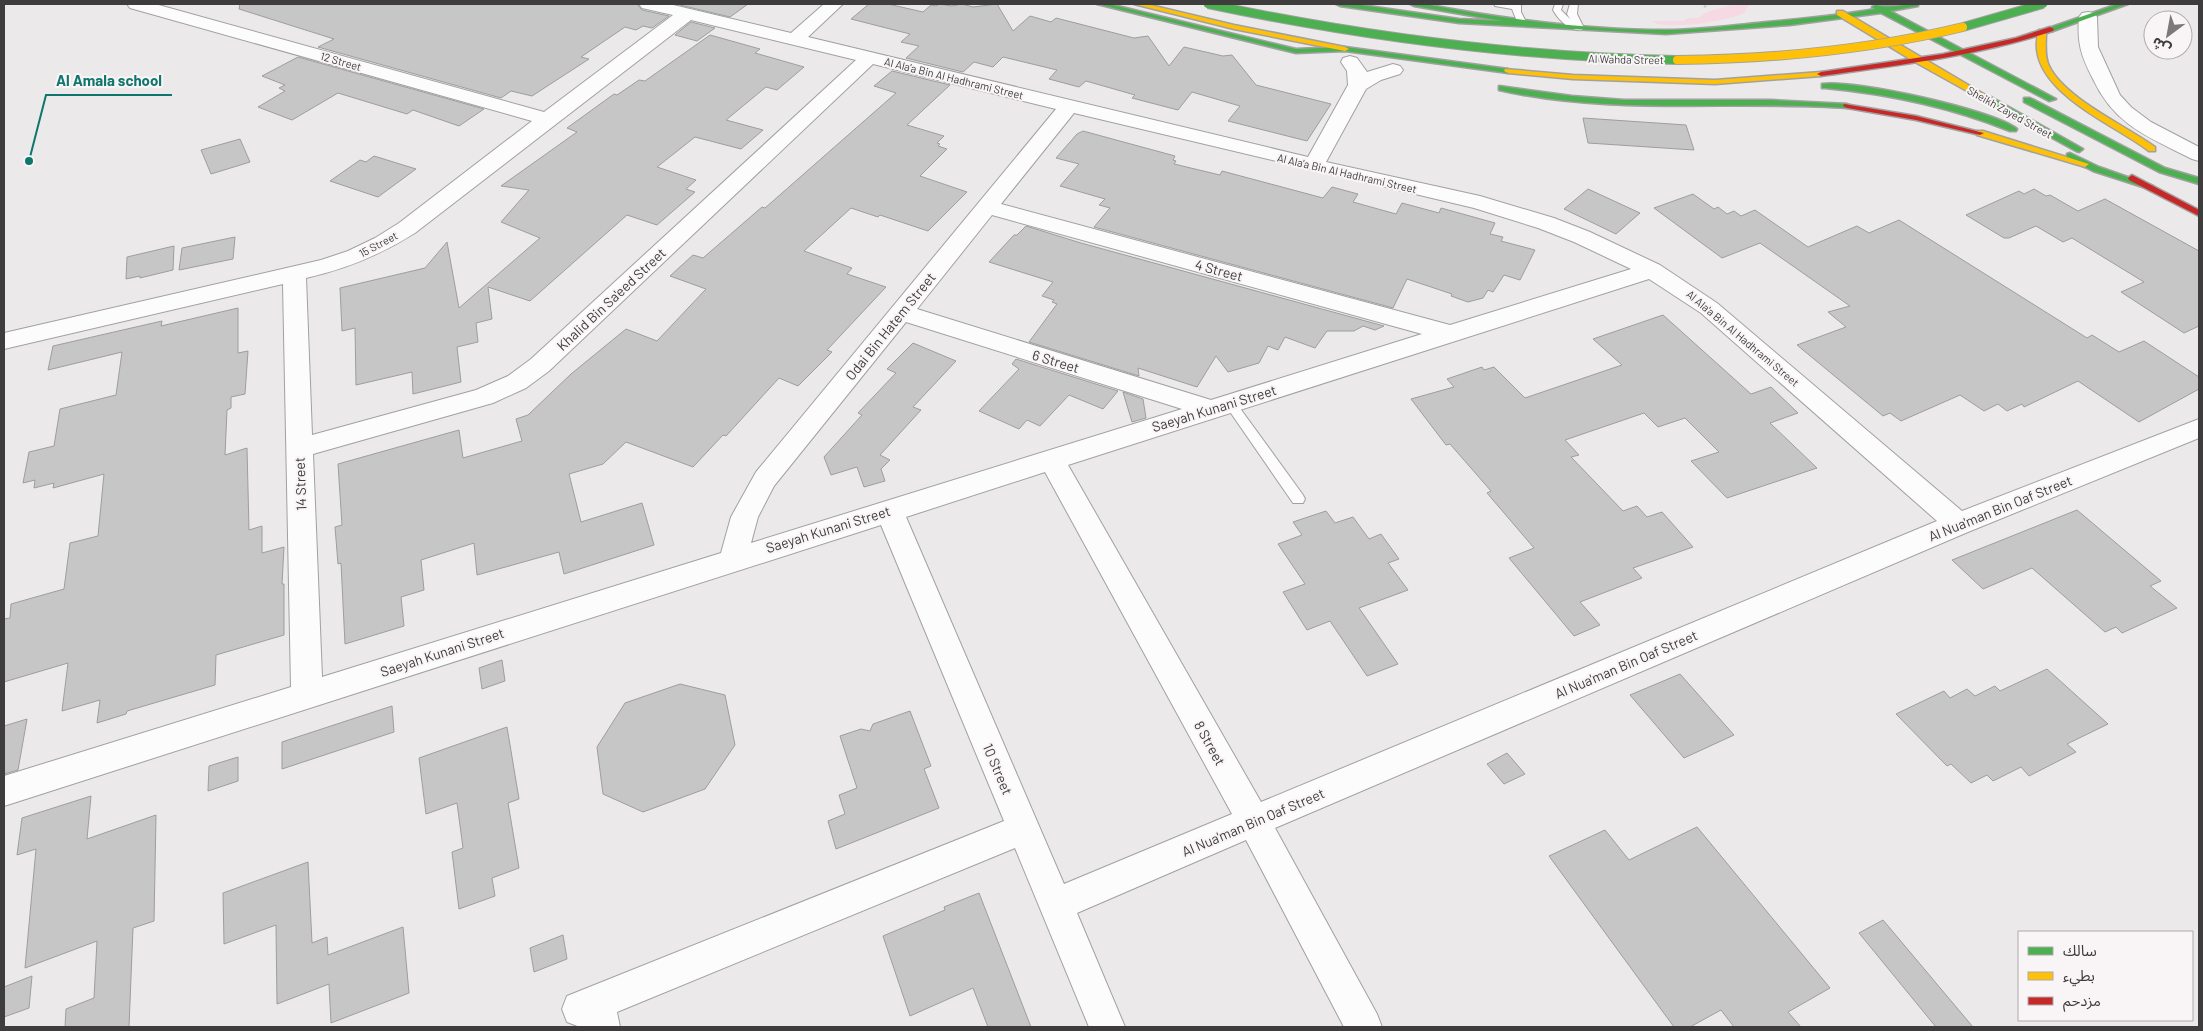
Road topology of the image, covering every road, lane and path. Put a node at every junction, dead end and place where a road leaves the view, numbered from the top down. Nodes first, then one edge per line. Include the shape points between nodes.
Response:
1 (136, 4) edge
2 (648, 4) edge
3 (834, 4) edge
4 (1101, 4) edge
5 (1138, 4) edge
6 (1208, 4) edge
7 (1340, 4) edge
8 (1414, 4) edge
9 (1498, 4) edge
10 (1559, 4) edge
11 (1574, 4) edge
12 (1709, 4) edge
13 (1870, 4) edge
14 (1914, 4) edge
15 (2043, 4) edge
16 (2124, 4) edge
17 (1517, 6) edge
18 (1704, 7) dead end
19 (1831, 8) dead end
20 (1883, 11) junction
21 (688, 13) junction
22 (1316, 13) dead end
23 (1758, 14) dead end
24 (1847, 17) junction
25 (2088, 17) junction
26 (1924, 18) dead end
27 (1520, 22) junction
28 (1740, 27) junction
29 (1579, 28) junction
30 (1852, 31) dead end
31 (2042, 32) junction
32 (1506, 38) dead end
33 (795, 39) junction
34 (1961, 53) junction
35 (1348, 56) junction
36 (1943, 56) junction
37 (870, 57) junction
38 (1918, 60) junction
39 (1960, 66) dead end
40 (1398, 71) joint
41 (1686, 81) junction
42 (1358, 85) junction
43 (1489, 86) dead end
44 (2013, 93) dead end
45 (1070, 106) junction
46 (547, 119) junction
47 (2199, 155) edge
48 (2176, 162) dead end
49 (2085, 164) junction
50 (1314, 165) junction
51 (2199, 174) edge
52 (2199, 181) edge
53 (2149, 186) junction
54 (986, 207) junction
55 (2199, 213) edge
56 (1652, 270) junction
57 (294, 274) junction
58 (901, 312) junction
59 (1452, 334) junction
60 (4, 341) edge
61 (1220, 406) junction
62 (2199, 428) edge
63 (298, 448) junction
64 (1052, 460) junction
65 (1298, 499) dead end
66 (889, 510) junction
67 (1958, 524) junction
68 (734, 559) junction
69 (307, 694) junction
70 (4, 791) edge
71 (1254, 822) junction
72 (1023, 829) junction
73 (1055, 905) junction
74 (593, 1013) edge
75 (1107, 1027) edge
76 (1364, 1027) edge

1 - 46 street, 12 Street
2 - 21 street, Al Ala'a Bin Al Hadhrami Street
3 - 33 street
4 - 35 main road via 1290,50
5 - 35 main road
6 - 15 main road, Al Wahda Street, bridge via 1427,45 1501,53 1649,60 1771,56 1856,48 1918,38
7 - 29 main road via 1452,21
8 - 27 main road
9 - 17 lane
10 - 29 lane via 1557,10 1560,15
11 - 29 lane via 1572,14
12 - 18 path
13 - 20 main road
14 - 20 main road
16 - 25 main road
17 - 27 lane
19 - 24 main road, Sheikh Zayed Street
20 - 24 main road
20 - 34 main road
21 - 33 street, Al Ala'a Bin Al Hadhrami Street
21 - 46 street, 15 Street
22 - 32 main road via 1414,29
23 - 28 main road
24 - 28 main road
24 - 36 main road via 1891,29
24 - 38 main road, Sheikh Zayed Street
25 - 31 main road
25 - 47 street via 2088,50 2114,101 2145,126
26 - 30 main road
27 - 29 main road
28 - 29 main road via 1666,32
31 - 34 main road
31 - 34 main road via 2045,66 2058,84 2156,151
33 - 37 street, Al Ala'a Bin Al Hadhrami Street
34 - 36 main road
35 - 40 main road
35 - 41 main road via 1526,74
35 - 42 street via 1357,71
36 - 38 main road
36 - 39 main road
37 - 45 street, Al Ala'a Bin Al Hadhrami Street
37 - 63 street, Khalid Bin Sa'eed Street via 540,365 517,382 484,397
38 - 41 main road via 1800,76
38 - 53 main road, Sheikh Zayed Street
40 - 42 street via 1374,76
41 - 49 main road via 1731,87 1831,87 1914,95 1989,118
42 - 50 street
43 - 49 main road via 1624,102 1788,102 1840,106 1935,123
44 - 52 main road via 2162,170
45 - 50 street, Al Ala'a Bin Al Hadhrami Street
45 - 54 street, Odai Bin Hatem Street
46 - 57 street, 15 Street via 428,213 383,243 334,264
48 - 51 main road
49 - 53 main road
50 - 56 street, Al Ala'a Bin Al Hadhrami Street via 1510,211 1582,236
53 - 55 main road, Sheikh Zayed Street
54 - 58 street, Odai Bin Hatem Street
54 - 59 street, 4 Street
56 - 59 street, Saeyah Kunani Street
56 - 67 street, Al Ala'a Bin Al Hadhrami Street via 1727,322
57 - 60 street, 15 Street
57 - 63 street, 14 Street
58 - 61 street, 6 Street
58 - 68 street, Odai Bin Hatem Street via 760,486 741,525
59 - 61 street, Saeyah Kunani Street
61 - 64 street, Saeyah Kunani Street
61 - 65 lane
62 - 67 street, Al Nua'man Bin Oaf Street
63 - 69 street, 14 Street
64 - 66 street, Saeyah Kunani Street
64 - 71 street, 8 Street
66 - 68 street, Saeyah Kunani Street
66 - 72 street, 10 Street
67 - 71 street, Al Nua'man Bin Oaf Street
68 - 69 street, Saeyah Kunani Street
69 - 70 street, Saeyah Kunani Street
71 - 73 street, Al Nua'man Bin Oaf Street
71 - 76 street, 8 Street
72 - 73 street, 10 Street
72 - 74 street
73 - 75 street, 10 Street

